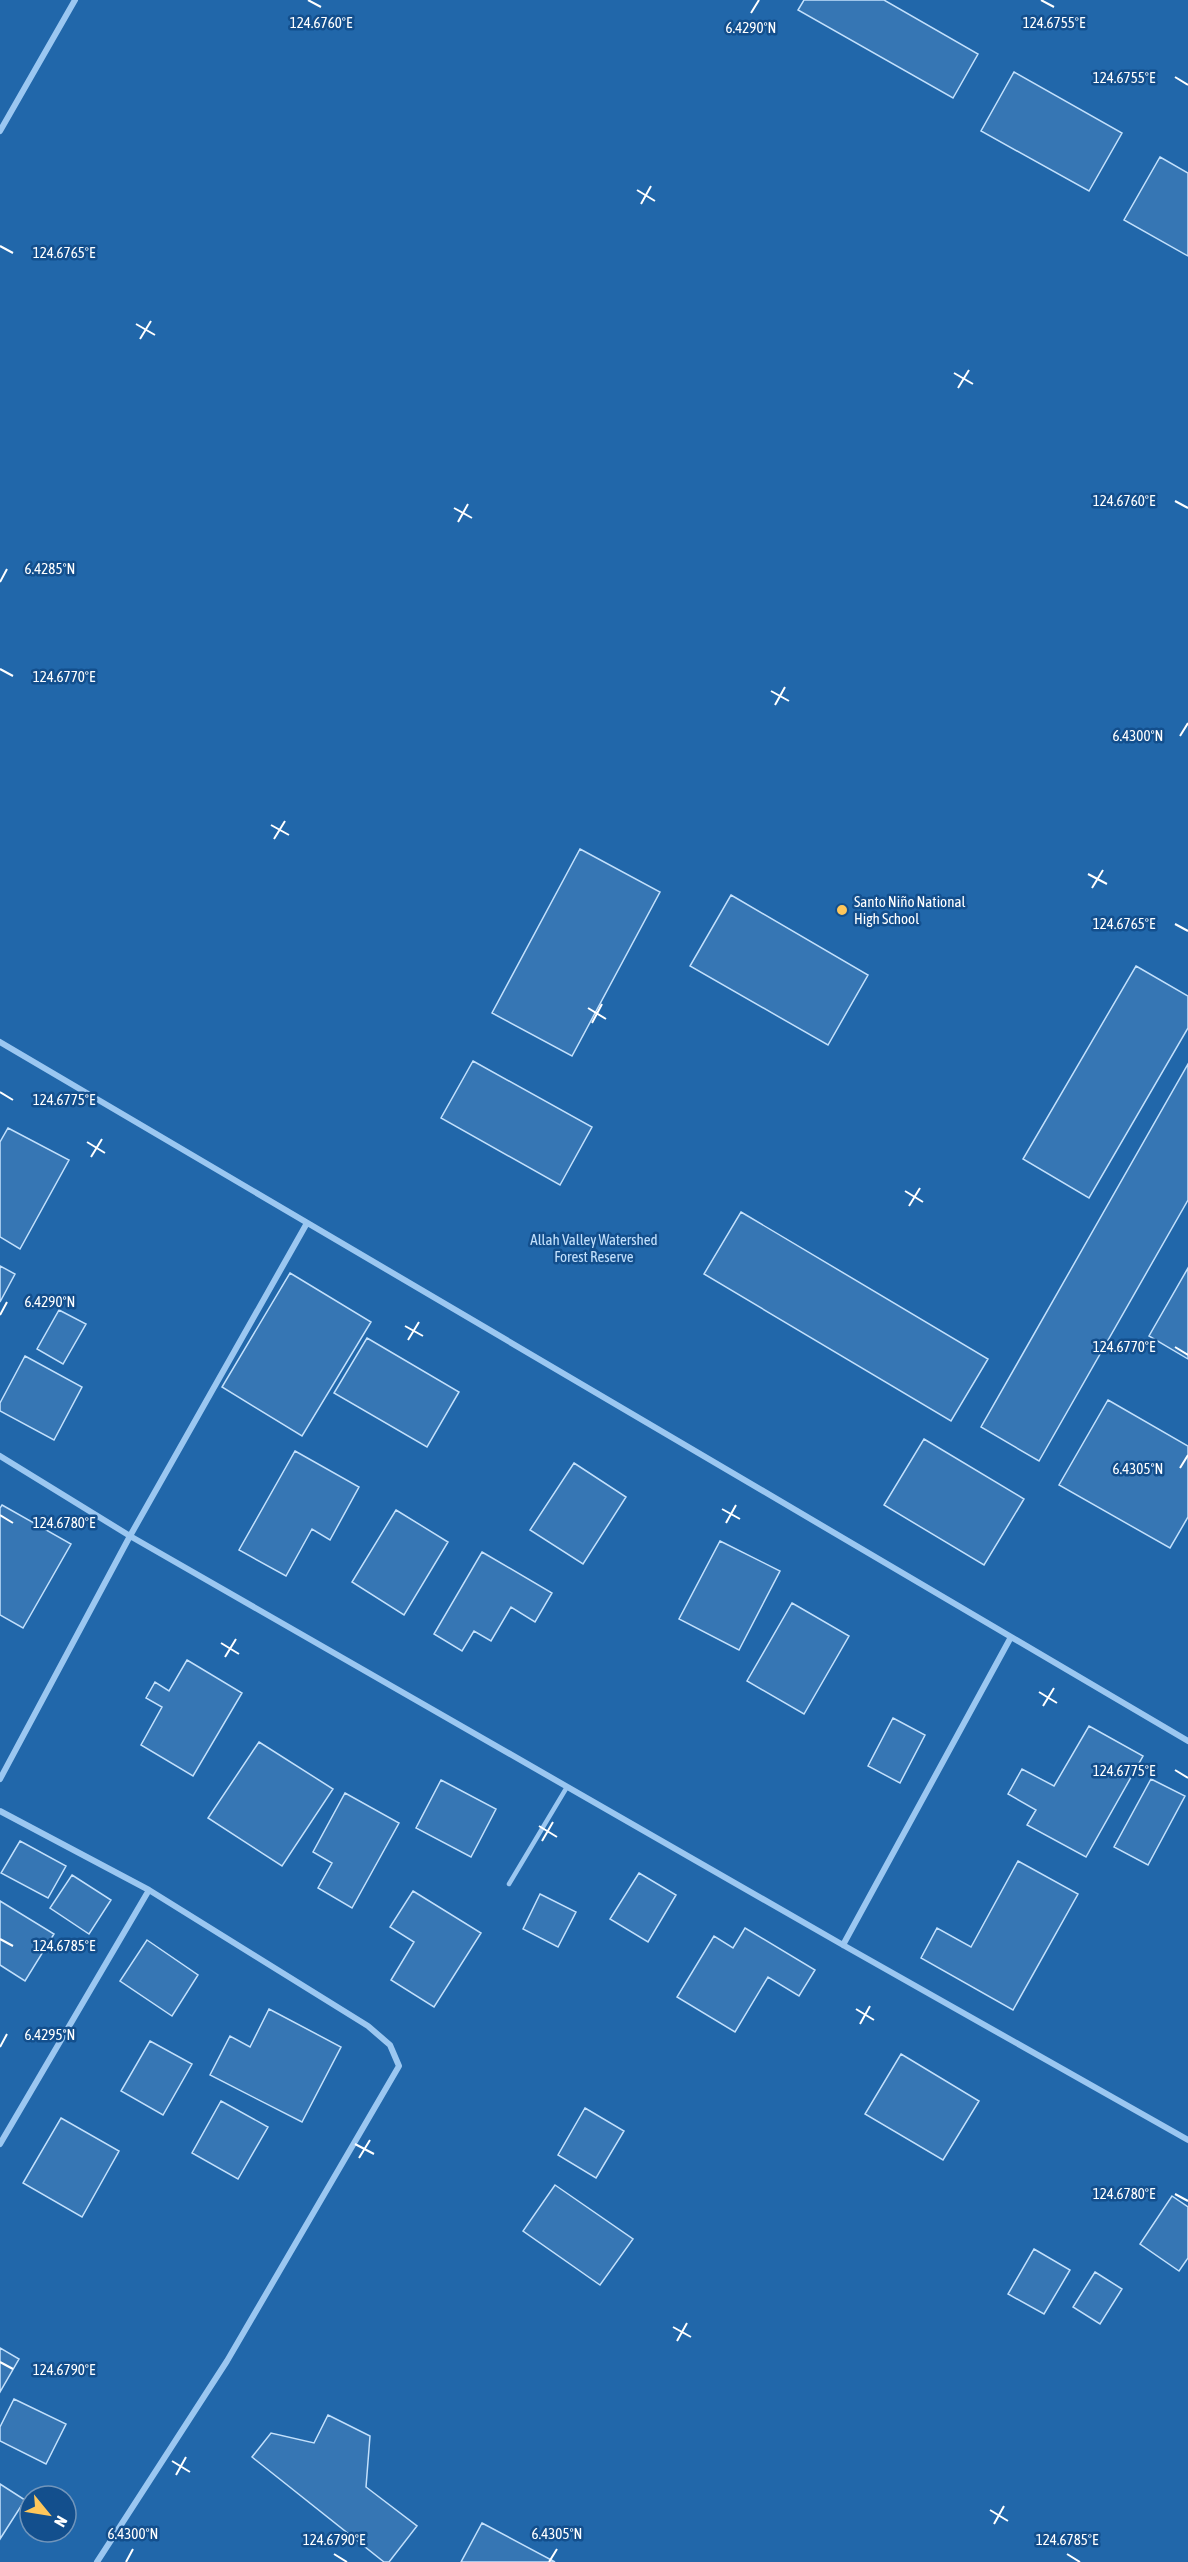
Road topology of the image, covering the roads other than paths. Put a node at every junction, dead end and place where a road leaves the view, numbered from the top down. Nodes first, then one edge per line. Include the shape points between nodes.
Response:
1 (75, 0) edge
2 (0, 131) edge
3 (0, 1042) edge
4 (307, 1223) junction
5 (0, 1456) edge
6 (130, 1536) junction
7 (1011, 1637) junction
8 (1188, 1741) edge
9 (0, 1779) edge
10 (567, 1787) junction
11 (0, 1811) edge
12 (509, 1884) dead end
13 (148, 1890) junction
14 (843, 1946) junction
15 (1188, 2140) edge
16 (0, 2144) edge
17 (97, 2562) edge

1 - 2 street
3 - 4 street
4 - 6 street
4 - 7 street
5 - 6 street
6 - 9 street
6 - 10 street
7 - 8 street
7 - 14 street
10 - 12 lane
10 - 14 street
11 - 13 street
13 - 16 street
13 - 17 street via 368,2026 390,2045 399,2066 227,2361
14 - 15 street

